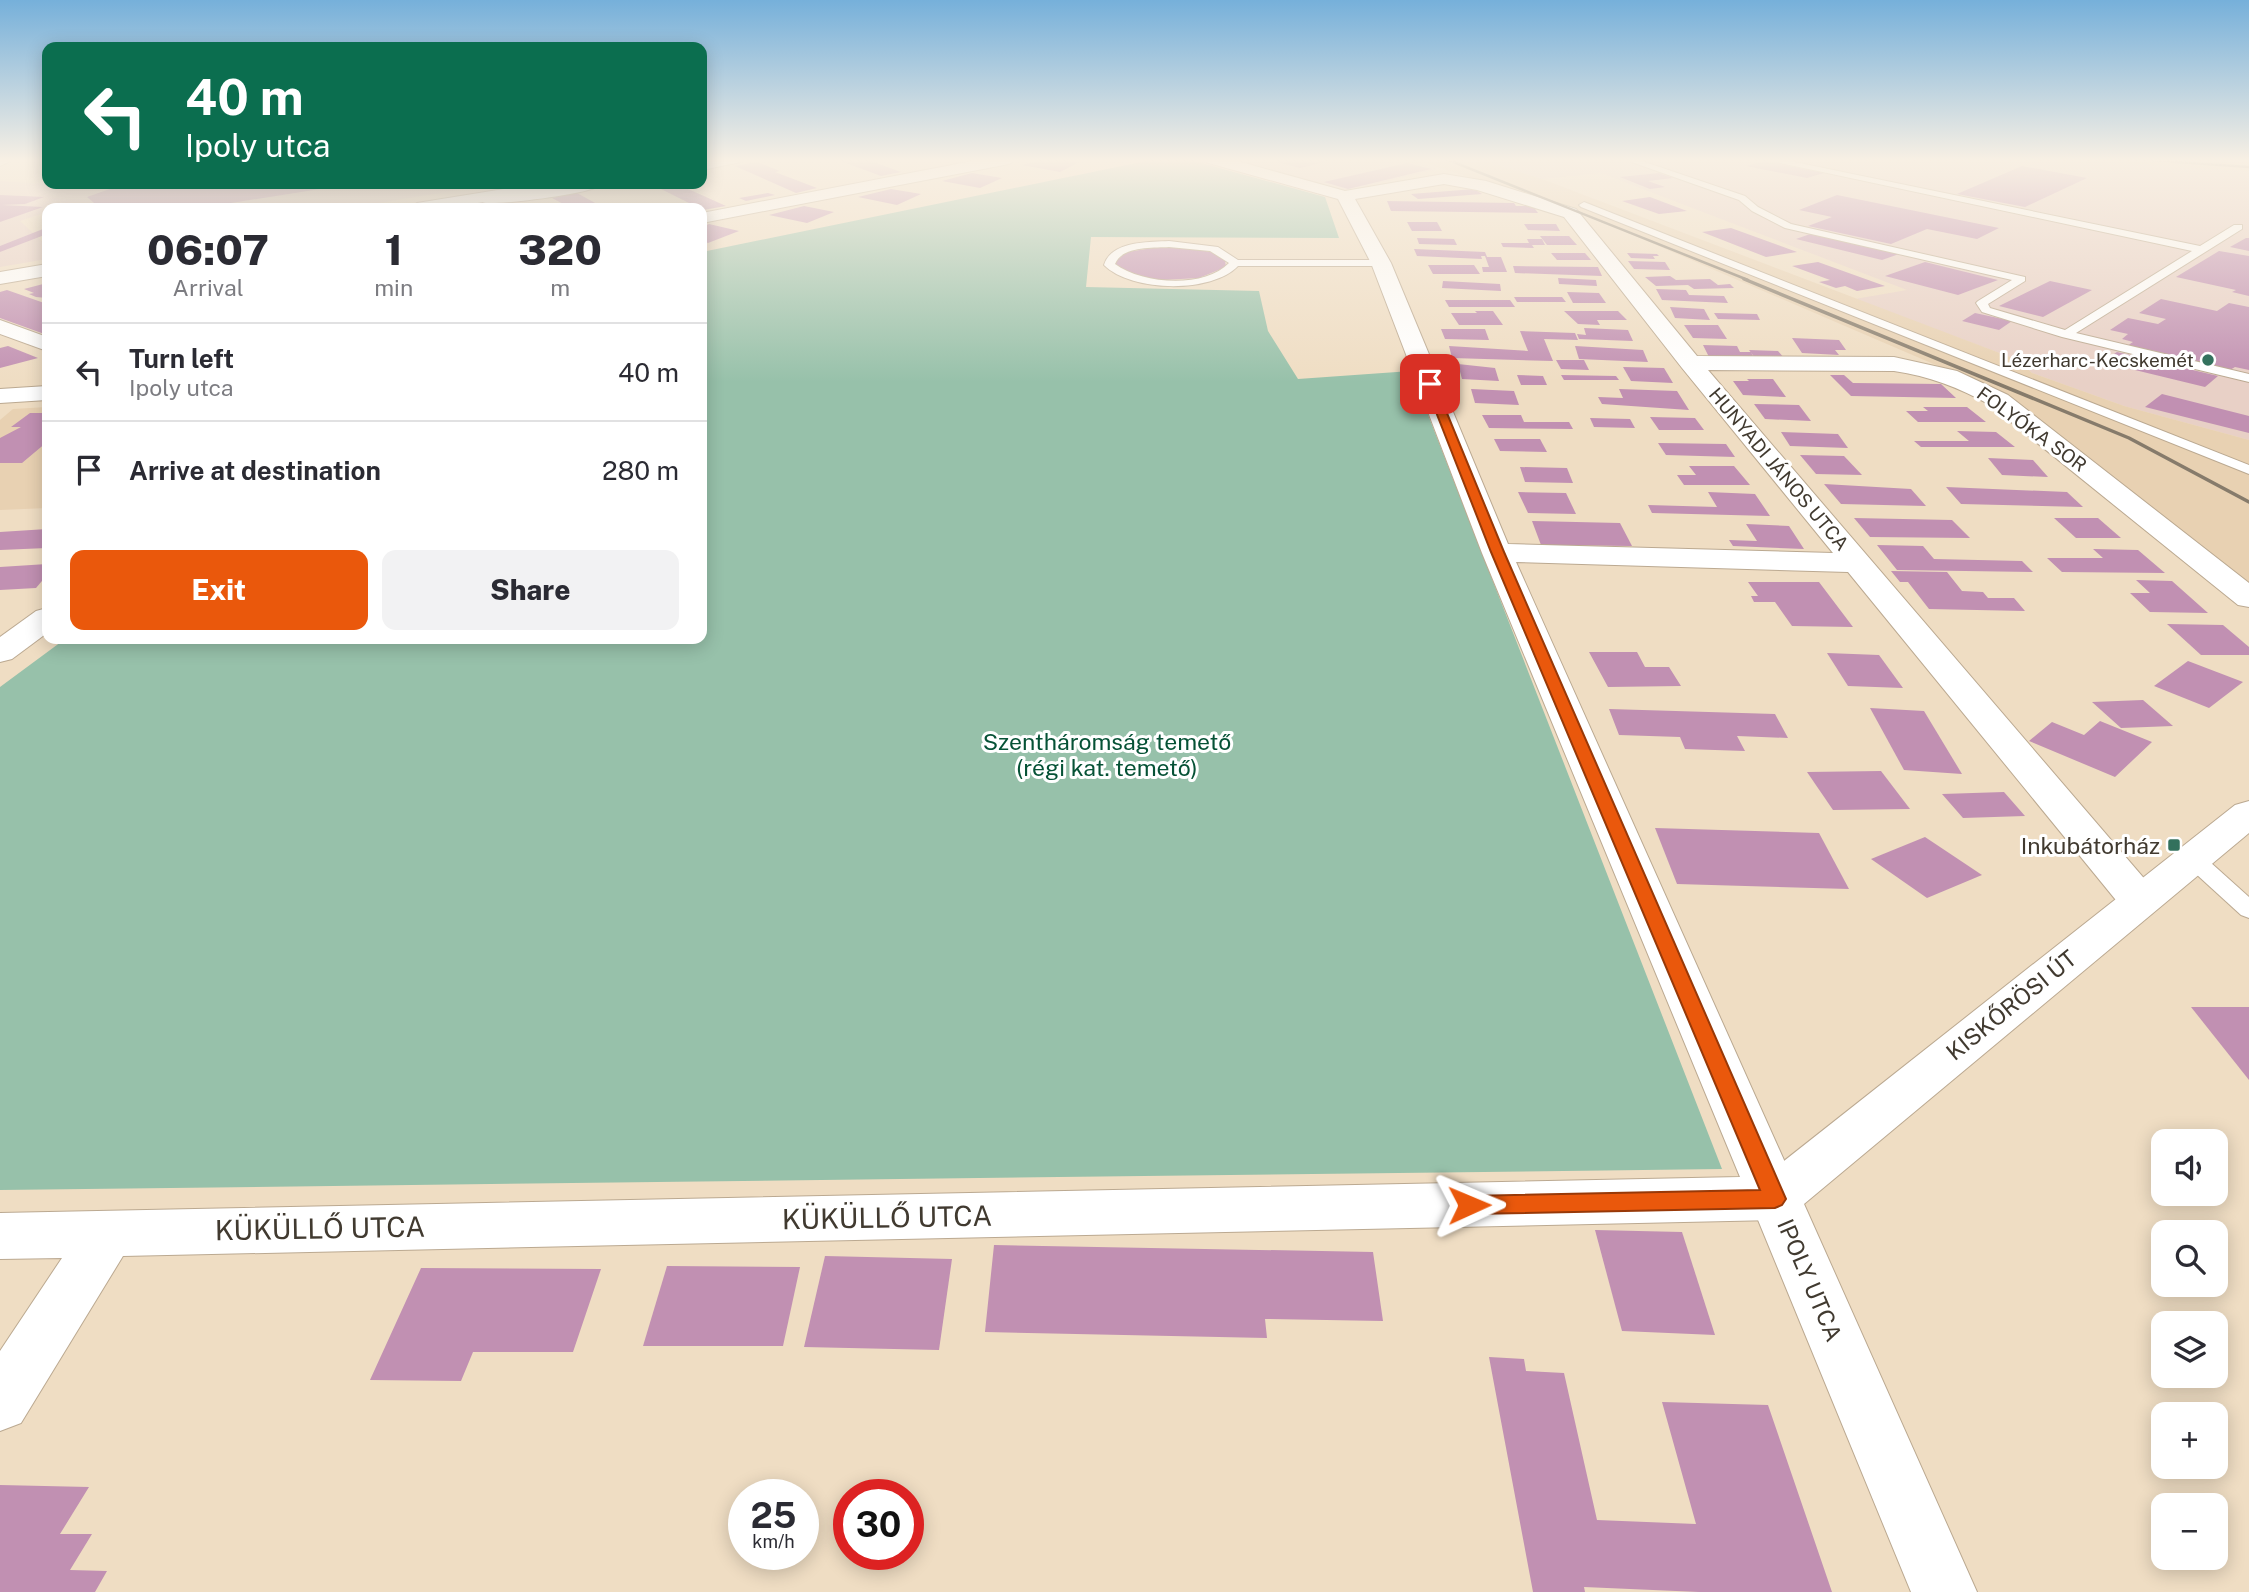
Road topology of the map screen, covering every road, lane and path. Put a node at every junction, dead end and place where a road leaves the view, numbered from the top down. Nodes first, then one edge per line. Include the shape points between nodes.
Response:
1 (1365, 233) edge
2 (1586, 233) edge
3 (1655, 233) edge
4 (1820, 233) edge
5 (2120, 233) edge
6 (2228, 233) edge
7 (2202, 250) junction
8 (1235, 263) junction
9 (1381, 263) junction
10 (42, 271) edge
11 (0, 278) edge
12 (0, 327) edge
13 (2066, 334) junction
14 (37, 340) edge
15 (0, 344) edge
16 (1690, 363) junction
17 (2249, 378) edge
18 (42, 394) edge
19 (4, 399) edge
20 (2249, 470) edge
21 (1497, 552) junction
22 (1858, 563) junction
23 (2249, 598) edge
24 (42, 622) edge
25 (0, 652) edge
26 (2249, 813) edge
27 (2192, 858) junction
28 (2139, 900) junction
29 (2249, 910) edge
30 (1775, 1199) junction
31 (108, 1233) junction
32 (0, 1236) edge
33 (0, 1403) edge
34 (1944, 1592) edge

1 - 9 street, IPOLY UTCA
2 - 16 street, HUNYADI JÁNOS UTCA
3 - 20 lane
4 - 13 lane via 2021,279 1982,303 1986,310
5 - 7 lane
6 - 7 lane
7 - 13 lane
8 - 8 lane via 1211,249 1169,244 1128,249 1109,262 1124,276 1168,282 1214,278
8 - 9 lane
9 - 21 street, IPOLY UTCA
10 - 11 street
12 - 14 street
13 - 17 lane
14 - 15 street
16 - 22 street, HUNYADI JÁNOS UTCA
16 - 23 street, FOLYÓKA SOR via 1894,364 1924,367 1975,386 1999,400
18 - 19 street
21 - 22 street
21 - 30 street, IPOLY UTCA
22 - 28 street, HUNYADI JÁNOS UTCA
24 - 25 street
26 - 27 street, KISKŐRÖSI ÚT
27 - 28 street, KISKŐRÖSI ÚT
27 - 29 lane
28 - 30 street, KISKŐRÖSI ÚT
30 - 31 street, KÜKÜLLŐ UTCA
30 - 34 street, IPOLY UTCA
31 - 32 street, KÜKÜLLŐ UTCA
31 - 33 street

